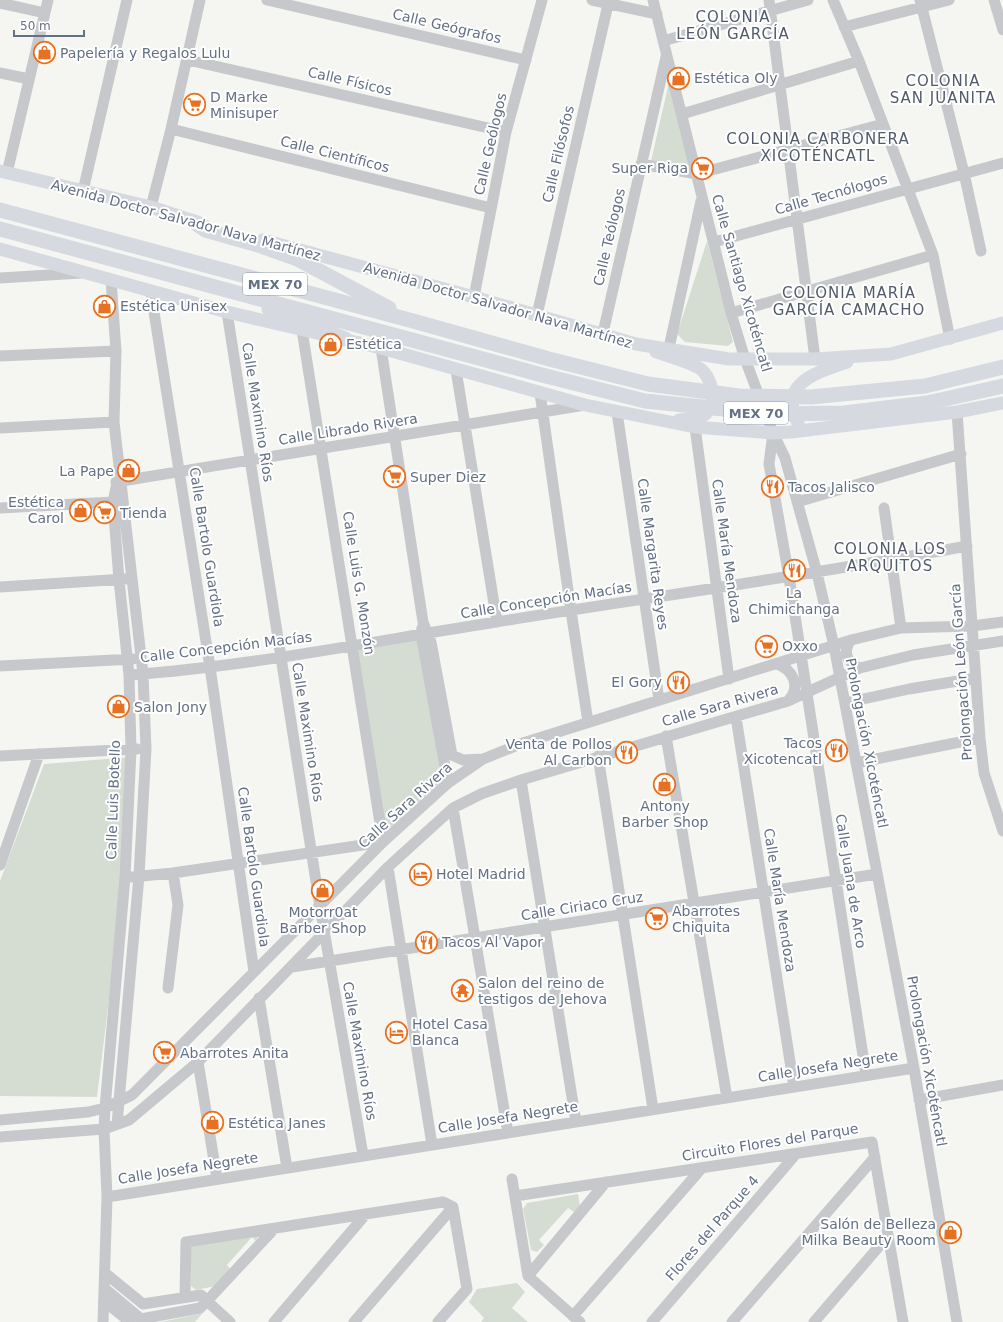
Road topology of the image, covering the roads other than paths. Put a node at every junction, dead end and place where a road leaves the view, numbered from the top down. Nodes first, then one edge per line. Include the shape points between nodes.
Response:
1 (48, 0) edge
2 (127, 0) edge
3 (200, 0) edge
4 (267, 0) edge
5 (542, 0) edge
6 (592, 0) edge
7 (653, 0) edge
8 (808, 0) edge
9 (833, 0) edge
10 (949, 0) edge
11 (994, 0) edge
12 (609, 2) edge
13 (0, 3) edge
14 (921, 3) edge
15 (770, 6) edge
16 (45, 14) junction
17 (656, 14) junction
18 (844, 27) junction
19 (1003, 30) edge
20 (663, 41) junction
21 (667, 55) junction
22 (188, 60) junction
23 (526, 60) junction
24 (859, 61) junction
25 (0, 73) edge
26 (29, 79) junction
27 (779, 85) junction
28 (682, 114) junction
29 (883, 124) junction
30 (171, 129) junction
31 (506, 132) junction
32 (787, 150) junction
33 (1003, 163) edge
34 (641, 164) junction
35 (3, 172) edge
36 (964, 173) junction
37 (698, 174) junction
38 (906, 188) junction
39 (83, 191) junction
40 (702, 199) junction
41 (151, 207) junction
42 (491, 208) junction
43 (0, 210) edge
44 (797, 220) junction
45 (194, 222) junction
46 (0, 229) edge
47 (714, 242) junction
48 (0, 249) edge
49 (981, 251) dead end
50 (933, 255) junction
51 (85, 273) junction
52 (0, 278) edge
53 (111, 280) junction
54 (805, 291) junction
55 (236, 292) junction
56 (152, 293) junction
57 (474, 297) junction
58 (226, 312) junction
59 (731, 313) junction
60 (537, 315) junction
61 (413, 321) junction
62 (1003, 323) edge
63 (302, 330) junction
64 (603, 333) junction
65 (345, 339) junction
66 (950, 339) junction
67 (636, 344) junction
68 (381, 348) junction
69 (669, 348) junction
70 (116, 351) junction
71 (0, 356) edge
72 (864, 356) junction
73 (745, 359) junction
74 (815, 359) junction
75 (1003, 367) edge
76 (456, 370) junction
77 (1003, 386) edge
78 (540, 393) junction
79 (1003, 403) edge
80 (585, 405) junction
81 (543, 412) junction
82 (617, 412) junction
83 (957, 412) junction
84 (665, 421) junction
85 (114, 422) junction
86 (466, 426) junction
87 (695, 427) junction
88 (839, 427) junction
89 (0, 428) edge
90 (773, 433) junction
91 (395, 437) junction
92 (322, 449) junction
93 (961, 454) junction
94 (250, 460) junction
95 (180, 472) junction
96 (118, 479) junction
97 (113, 502) junction
98 (797, 502) junction
99 (0, 508) edge
100 (884, 508) dead end
101 (967, 546) junction
102 (890, 560) junction
103 (817, 573) junction
104 (789, 577) junction
105 (130, 578) junction
106 (119, 580) junction
107 (0, 587) edge
108 (717, 588) junction
109 (645, 600) junction
110 (571, 611) junction
111 (497, 622) junction
112 (1003, 622) edge
113 (972, 626) junction
114 (901, 628) junction
115 (424, 634) junction
116 (851, 640) junction
117 (1003, 641) edge
118 (974, 645) junction
119 (354, 646) junction
120 (834, 646) junction
121 (282, 656) junction
122 (141, 658) junction
123 (126, 659) junction
124 (836, 659) junction
125 (802, 661) junction
126 (777, 664) junction
127 (0, 666) edge
128 (210, 667) junction
129 (860, 668) junction
130 (143, 674) junction
131 (129, 675) junction
132 (840, 677) junction
133 (976, 678) junction
134 (729, 679) junction
135 (825, 683) junction
136 (806, 692) junction
137 (659, 700) junction
138 (788, 701) junction
139 (845, 703) junction
140 (736, 717) junction
141 (588, 722) junction
142 (666, 736) junction
143 (980, 738) junction
144 (146, 749) junction
145 (131, 750) junction
146 (39, 754) junction
147 (0, 756) edge
148 (598, 756) junction
149 (483, 759) junction
150 (856, 763) junction
151 (521, 780) junction
152 (448, 783) junction
153 (452, 808) junction
154 (1003, 832) edge
155 (12, 834) junction
156 (0, 835) edge
157 (383, 842) junction
158 (311, 853) junction
159 (237, 863) junction
160 (0, 865) edge
161 (388, 867) junction
162 (173, 873) junction
163 (877, 874) junction
164 (139, 876) junction
165 (125, 877) junction
166 (836, 881) junction
167 (764, 892) junction
168 (695, 903) junction
169 (320, 907) junction
170 (623, 914) junction
171 (545, 927) junction
172 (325, 932) junction
173 (475, 938) junction
174 (400, 949) junction
175 (330, 960) junction
176 (292, 966) junction
177 (254, 972) junction
178 (168, 988) dead end
179 (259, 998) junction
180 (198, 1062) junction
181 (914, 1068) junction
182 (866, 1075) junction
183 (1003, 1086) edge
184 (794, 1087) junction
185 (727, 1098) junction
186 (919, 1100) junction
187 (119, 1101) junction
188 (105, 1108) junction
189 (653, 1109) junction
190 (0, 1120) edge
191 (576, 1122) junction
192 (117, 1124) junction
193 (104, 1128) junction
194 (508, 1132) junction
195 (0, 1138) edge
196 (432, 1145) junction
197 (796, 1154) junction
198 (363, 1156) junction
199 (875, 1157) junction
200 (287, 1168) junction
201 (702, 1168) junction
202 (217, 1179) junction
203 (512, 1179) dead end
204 (606, 1182) junction
205 (515, 1196) junction
206 (107, 1197) junction
207 (452, 1207) junction
208 (366, 1214) junction
209 (274, 1228) junction
210 (888, 1236) junction
211 (105, 1273) junction
212 (528, 1276) junction
213 (104, 1288) junction
214 (185, 1297) junction
215 (104, 1301) junction
216 (207, 1301) junction
217 (576, 1319) edge
218 (900, 1319) edge
219 (103, 1322) edge
220 (130, 1322) edge
221 (230, 1322) edge
222 (274, 1322) edge
223 (354, 1322) edge
224 (438, 1322) edge
225 (652, 1322) edge
226 (732, 1322) edge
227 (814, 1322) edge
228 (957, 1322) edge

1 - 16 street
2 - 39 street
3 - 22 street
4 - 23 street, Calle Geógrafos
5 - 23 street, Calle Geólogos
6 - 12 street
7 - 17 street, Calle Santiago Xicoténcatl
8 - 15 street
9 - 18 street
10 - 14 street
11 - 19 street
12 - 17 street
12 - 60 street, Calle Filósofos
13 - 16 street
14 - 18 street
14 - 36 street
15 - 20 street
15 - 27 street
16 - 26 street
17 - 20 street, Calle Santiago Xicoténcatl
18 - 24 street
20 - 21 street, Calle Santiago Xicoténcatl
21 - 28 street, Calle Santiago Xicoténcatl
21 - 34 street, Calle Teólogos
22 - 30 street
22 - 31 street, Calle Físicos
23 - 31 street, Calle Geólogos
24 - 27 street
24 - 29 street
25 - 26 street
26 - 35 street
27 - 28 street
27 - 32 street
28 - 37 street, Calle Santiago Xicoténcatl
29 - 32 street
29 - 38 street
30 - 41 street
30 - 42 street, Calle Científicos
31 - 42 street, Calle Geólogos
32 - 37 street
32 - 44 street
33 - 36 street, Calle Tecnólogos
34 - 37 street
34 - 64 street, Calle Teólogos
35 - 39 main road, Avenida Doctor Salvador Nava Martínez
36 - 38 street, Calle Tecnólogos
36 - 49 street
37 - 40 street, Calle Santiago Xicoténcatl
38 - 44 street, Calle Tecnólogos
38 - 50 street
39 - 41 main road, Avenida Doctor Salvador Nava Martínez
40 - 47 street, Calle Santiago Xicoténcatl
40 - 69 street
41 - 45 main road, Avenida Doctor Salvador Nava Martínez
42 - 57 street, Calle Geólogos
43 - 61 highway, MEX 70
44 - 47 street, Calle Tecnólogos
44 - 54 street
45 - 57 main road, Avenida Doctor Salvador Nava Martínez
45 - 61 highway via 204,230 297,259
46 - 55 highway, MEX 70
47 - 59 street, Calle Santiago Xicoténcatl
48 - 51 main road
50 - 54 street
50 - 66 street
51 - 52 street
51 - 53 main road
53 - 56 main road
53 - 70 street, Calle Luis Botello
54 - 59 street
54 - 74 street
55 - 65 highway via 258,305
55 - 77 highway, MEX 70 via 645,401 771,414 811,414 927,403
56 - 58 main road
56 - 95 street, Calle Bartolo Guardiola
57 - 60 main road, Avenida Doctor Salvador Nava Martínez
58 - 63 main road
58 - 94 street, Calle Maximino Ríos
59 - 73 street, Calle Santiago Xicoténcatl
60 - 64 main road, Avenida Doctor Salvador Nava Martínez
61 - 75 highway, MEX 70 via 648,384 739,396 811,397 874,392 925,386
62 - 66 main road, Avenida Doctor Salvador Nava Martínez
63 - 65 main road
63 - 92 street, Calle Luis G. Monzón
64 - 67 main road, Avenida Doctor Salvador Nava Martínez
65 - 68 main road
66 - 72 main road, Avenida Doctor Salvador Nava Martínez via 891,354
67 - 69 main road, Avenida Doctor Salvador Nava Martínez
67 - 84 main road via 700,369 708,378 714,394 709,410 701,417
68 - 76 main road
68 - 91 street
69 - 73 main road, Avenida Doctor Salvador Nava Martínez
70 - 71 street
70 - 85 street, Calle Luis Botello
72 - 74 main road, Avenida Doctor Salvador Nava Martínez
72 - 88 main road via 819,371 804,379 796,390 792,406 797,422
73 - 74 main road, Avenida Doctor Salvador Nava Martínez
73 - 90 street, Calle Santiago Xicoténcatl
76 - 78 main road
76 - 86 street
78 - 80 main road
78 - 81 street
79 - 83 main road
80 - 81 street, Calle Librado Rivera
80 - 82 main road
81 - 86 street, Calle Librado Rivera
81 - 110 street
82 - 84 main road
82 - 109 street, Calle Margarita Reyes
83 - 88 main road
83 - 93 street, Prolongación León García
84 - 87 main road
85 - 89 street
85 - 96 street, Calle Luis Botello
86 - 91 street, Calle Librado Rivera
86 - 111 street
87 - 90 main road
87 - 108 street, Calle María Mendoza
88 - 90 main road
90 - 98 street, Prolongación Xicoténcatl via 785,458
90 - 104 street via 769,464
91 - 92 street, Calle Librado Rivera
91 - 115 street
92 - 94 street, Calle Librado Rivera
92 - 119 street, Calle Luis G. Monzón
93 - 98 street
93 - 101 street, Prolongación León García
94 - 95 street, Calle Librado Rivera
94 - 121 street, Calle Maximino Ríos
95 - 96 street, Calle Librado Rivera
95 - 128 street, Calle Bartolo Guardiola
96 - 97 street, Calle Luis Botello
96 - 105 street, Calle Luis Botello
97 - 99 street
97 - 106 street, Calle Luis Botello
98 - 103 street, Prolongación Xicoténcatl
100 - 102 street
101 - 102 street, Calle Concepción Macías
101 - 113 street, Prolongación León García
102 - 103 street, Calle Concepción Macías
102 - 114 street
103 - 104 street, Calle Concepción Macías
103 - 120 street, Prolongación Xicoténcatl
104 - 108 street, Calle Concepción Macías
104 - 125 street
105 - 106 street
105 - 122 street, Calle Luis Botello
106 - 107 street
106 - 123 street, Calle Luis Botello
108 - 109 street, Calle Concepción Macías
108 - 134 street, Calle María Mendoza
109 - 110 street, Calle Concepción Macías
109 - 137 street, Calle Margarita Reyes
110 - 111 street, Calle Concepción Macías
110 - 141 street
111 - 115 street, Calle Concepción Macías
112 - 113 street, Calle Sara Rivera
113 - 114 street, Calle Sara Rivera
113 - 118 street, Prolongación León García
114 - 116 street, Calle Sara Rivera
115 - 119 street, Calle Concepción Macías
115 - 149 street via 431,642 452,755 463,760
115 - 152 street
116 - 120 street, Calle Sara Rivera
116 - 129 street via 846,650 847,658
117 - 118 street, Calle Sara Rivera
118 - 129 street, Calle Sara Rivera via 913,655
118 - 133 street, Prolongación León García
119 - 121 street, Calle Concepción Macías
119 - 157 street, Calle Luis G. Monzón
120 - 124 street, Prolongación Xicoténcatl
120 - 125 street, Calle Sara Rivera
121 - 128 street, Calle Concepción Macías
121 - 158 street, Calle Maximino Ríos
122 - 123 street
122 - 130 street, Calle Luis Botello
123 - 127 street
123 - 131 street, Calle Luis Botello
124 - 132 street, Prolongación Xicoténcatl
124 - 135 street via 835,673
125 - 126 street, Calle Sara Rivera
125 - 135 street via 811,680
125 - 136 street
126 - 134 street, Calle Sara Rivera
126 - 138 street via 790,671 794,680 795,690
128 - 130 street, Calle Concepción Macías
128 - 159 street, Calle Bartolo Guardiola
129 - 132 street, Calle Sara Rivera
130 - 131 street, Calle Concepción Macías
130 - 144 street, Calle Luis Botello
131 - 145 street, Calle Luis Botello
132 - 135 street, Calle Sara Rivera
132 - 139 street, Prolongación Xicoténcatl
133 - 139 street
133 - 143 street, Prolongación León García
134 - 137 street, Calle Sara Rivera
135 - 136 street, Calle Sara Rivera
135 - 139 street via 837,692
136 - 138 street, Calle Sara Rivera
136 - 166 street, Calle Juana de Arco
137 - 141 street, Calle Sara Rivera
138 - 140 street, Calle Sara Rivera
139 - 150 street, Prolongación Xicoténcatl
140 - 142 street, Calle Sara Rivera
140 - 167 street, Calle María Mendoza
141 - 149 street, Calle Sara Rivera
142 - 148 street, Calle Sara Rivera
142 - 168 street
143 - 150 street
143 - 154 street, Prolongación León García via 984,773
144 - 145 street
144 - 164 street, Calle Luis Botello
145 - 146 street
145 - 165 street, Calle Luis Botello
146 - 147 street
146 - 155 street
148 - 151 street, Calle Sara Rivera
148 - 170 street
149 - 152 street, Calle Sara Rivera
150 - 163 street, Prolongación Xicoténcatl
151 - 153 street, Calle Sara Rivera
151 - 171 street
152 - 157 street, Calle Sara Rivera
153 - 161 street, Calle Sara Rivera
153 - 173 street
155 - 156 street
155 - 160 street
157 - 158 street
157 - 169 street, Calle Sara Rivera
158 - 159 street
158 - 169 street, Calle Maximino Ríos
159 - 162 street
159 - 177 street, Calle Bartolo Guardiola
161 - 172 street, Calle Sara Rivera
161 - 174 street
162 - 164 street
162 - 178 street via 178,905
163 - 166 street, Calle Ciriaco Cruz
163 - 181 street, Prolongación Xicoténcatl
164 - 165 street
164 - 187 street, Calle Luis Botello
165 - 188 street, Calle Luis Botello
166 - 167 street, Calle Ciriaco Cruz
166 - 182 street, Calle Juana de Arco
167 - 168 street, Calle Ciriaco Cruz
167 - 184 street, Calle María Mendoza
168 - 170 street, Calle Ciriaco Cruz
168 - 185 street
169 - 172 street, Calle Maximino Ríos
169 - 177 street, Calle Sara Rivera
170 - 171 street, Calle Ciriaco Cruz
170 - 189 street
171 - 173 street, Calle Ciriaco Cruz
171 - 191 street
172 - 175 street, Calle Maximino Ríos
172 - 176 street, Calle Sara Rivera
173 - 174 street, Calle Ciriaco Cruz
173 - 194 street
174 - 175 street, Calle Ciriaco Cruz
174 - 196 street
175 - 176 street, Calle Ciriaco Cruz
175 - 198 street, Calle Maximino Ríos
176 - 179 street, Calle Sara Rivera
177 - 187 street, Calle Sara Rivera via 132,1095
179 - 180 street, Calle Sara Rivera
179 - 200 street
180 - 192 street, Calle Sara Rivera via 129,1120
180 - 202 street
181 - 182 street, Calle Josefa Negrete
181 - 186 street, Prolongación Xicoténcatl
182 - 184 street, Calle Josefa Negrete
183 - 186 street
184 - 185 street, Calle Josefa Negrete
185 - 189 street, Calle Josefa Negrete
186 - 228 street, Prolongación Xicoténcatl
187 - 188 street, Calle Sara Rivera
187 - 192 street, Calle Luis Botello
188 - 190 street, Calle Sara Rivera via 88,1112
188 - 193 street, Calle Luis Botello
189 - 191 street, Calle Josefa Negrete
191 - 194 street, Calle Josefa Negrete
192 - 193 street, Calle Sara Rivera
193 - 195 street, Calle Sara Rivera
193 - 206 street, Calle Luis Botello
194 - 196 street, Calle Josefa Negrete
196 - 198 street, Calle Josefa Negrete
197 - 199 street, Circuito Flores del Parque via 872,1142
197 - 201 street, Circuito Flores del Parque
197 - 225 street, Flores del Parque 4
198 - 200 street, Calle Josefa Negrete
199 - 210 street, Circuito Flores del Parque
199 - 226 street
200 - 202 street, Calle Josefa Negrete
201 - 204 street, Circuito Flores del Parque
201 - 217 street
202 - 206 street, Calle Josefa Negrete
203 - 205 street
204 - 205 street, Circuito Flores del Parque
204 - 212 street
205 - 212 street
206 - 211 street, Calle Luis Botello
207 - 208 street via 443,1202
207 - 223 street
207 - 224 street via 466,1290
208 - 209 street
208 - 222 street
209 - 214 street via 186,1242
209 - 216 street
210 - 218 street, Circuito Flores del Parque
210 - 227 street
211 - 213 street, Calle Luis Botello
211 - 214 street via 143,1304
212 - 217 street
213 - 215 street, Calle Luis Botello
213 - 216 street via 141,1319 200,1308
214 - 216 street via 201,1295
215 - 219 street, Calle Luis Botello
215 - 220 street
216 - 221 street

